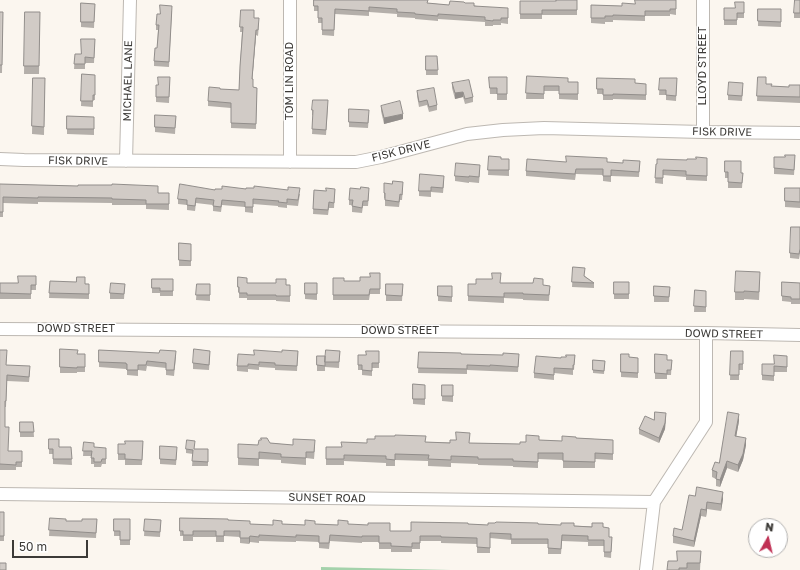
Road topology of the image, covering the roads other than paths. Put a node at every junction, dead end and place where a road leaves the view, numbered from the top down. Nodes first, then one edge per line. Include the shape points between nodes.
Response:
1 (130, 0) edge
2 (290, 0) edge
3 (704, 0) edge
4 (703, 132) junction
5 (800, 133) edge
6 (0, 158) edge
7 (126, 161) junction
8 (290, 162) junction
9 (0, 329) edge
10 (706, 333) junction
11 (800, 335) edge
12 (0, 494) edge
13 (654, 502) junction
14 (646, 570) edge

1 - 7 street, MICHAEL LANE
2 - 8 street, TOM LIN ROAD
3 - 4 street, LLOYD STREET
4 - 5 street, FISK DRIVE
4 - 8 street, FISK DRIVE via 544,128 503,130 467,134 356,162
6 - 7 street, FISK DRIVE
7 - 8 street, FISK DRIVE
9 - 10 street, DOWD STREET
10 - 11 street, DOWD STREET
10 - 13 street via 706,422
12 - 13 street, SUNSET ROAD
13 - 14 street

